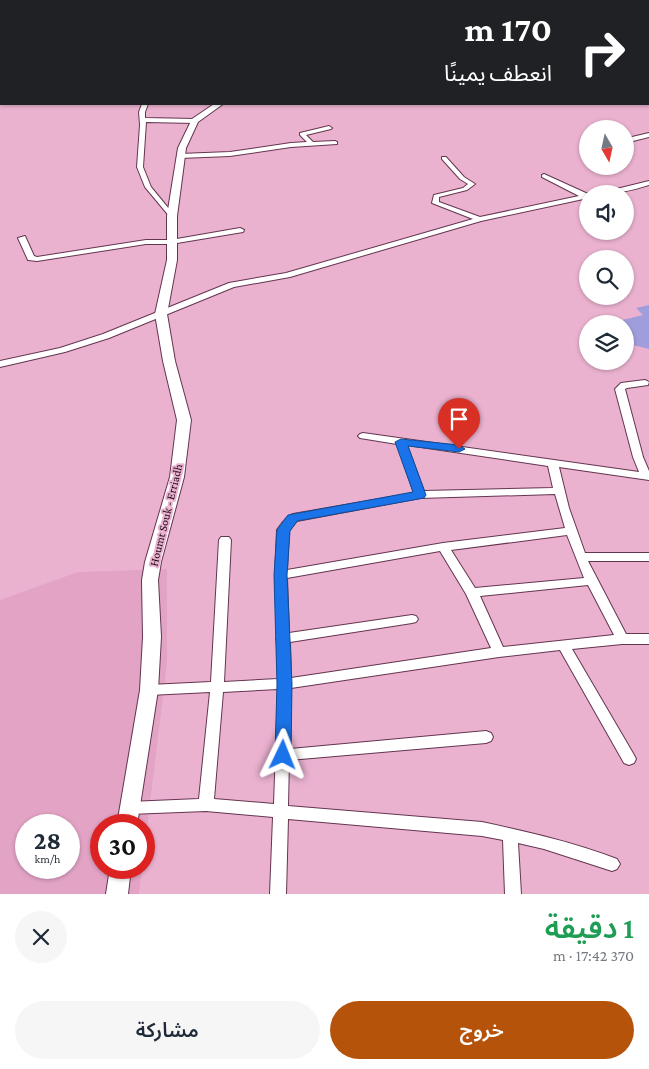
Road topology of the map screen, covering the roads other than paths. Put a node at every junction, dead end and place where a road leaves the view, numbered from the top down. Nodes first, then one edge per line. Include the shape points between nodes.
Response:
1 (145, 105) edge
2 (217, 105) edge
3 (143, 120) junction
4 (195, 121) junction
5 (329, 128) dead end
6 (649, 135) edge
7 (634, 138) edge
8 (311, 143) junction
9 (335, 143) dead end
10 (180, 156) junction
11 (444, 158) dead end
12 (544, 176) dead end
13 (649, 183) edge
14 (634, 188) edge
15 (579, 193) edge
16 (579, 198) edge
17 (172, 216) junction
18 (480, 219) junction
19 (240, 230) dead end
20 (22, 238) dead end
21 (171, 242) junction
22 (161, 314) junction
23 (0, 364) edge
24 (645, 383) dead end
25 (363, 436) dead end
26 (401, 442) junction
27 (553, 463) junction
28 (648, 476) edge
29 (558, 491) junction
30 (420, 495) junction
31 (570, 531) junction
32 (225, 540) dead end
33 (443, 547) junction
34 (581, 557) junction
35 (649, 557) edge
36 (281, 575) junction
37 (591, 581) junction
38 (472, 593) junction
39 (412, 619) dead end
40 (649, 638) edge
41 (282, 639) junction
42 (622, 639) junction
43 (564, 646) junction
44 (499, 652) junction
45 (285, 684) junction
46 (217, 687) junction
47 (149, 690) junction
48 (486, 737) dead end
49 (283, 755) junction
50 (629, 759) dead end
51 (206, 806) junction
52 (129, 808) junction
53 (281, 812) junction
54 (128, 814) edge
55 (510, 834) junction
56 (612, 864) dead end
57 (119, 879) edge
58 (117, 894) edge
59 (278, 894) edge
60 (513, 894) edge

1 - 3 street
2 - 4 street, Houmt Souk - Erriadh
3 - 4 street
3 - 17 street via 139,161 143,177
4 - 10 street, Houmt Souk - Erriadh
5 - 8 street via 302,134
6 - 7 street
8 - 9 street
8 - 10 street via 230,154
10 - 17 street, Houmt Souk - Erriadh
11 - 18 street via 472,184 436,196 435,202
12 - 15 street
13 - 14 street
16 - 18 street
17 - 21 street, Houmt Souk - Erriadh
18 - 22 street via 287,274 232,285
19 - 21 street
20 - 21 street via 31,258 37,259 146,242
21 - 22 street, Houmt Souk - Erriadh via 172,260
22 - 23 street via 62,350
22 - 47 street, Houmt Souk - Erriadh via 184,420 177,477 150,580 152,637
24 - 28 street via 624,385 620,389 638,457
25 - 26 street
26 - 27 street
26 - 30 street
27 - 28 street
27 - 29 street
29 - 30 street
29 - 31 street
30 - 36 street via 293,518 283,530
31 - 33 street
31 - 34 street
32 - 46 street
33 - 36 street
33 - 38 street
34 - 35 street
34 - 37 street
36 - 41 street
37 - 38 street
37 - 42 street
38 - 44 street
39 - 41 street
40 - 42 street
41 - 45 street
42 - 43 street
43 - 44 street
43 - 50 street
44 - 45 street
45 - 46 street
45 - 49 street
46 - 47 street
46 - 51 street
47 - 52 street, Houmt Souk - Erriadh
48 - 49 street
49 - 53 street
51 - 52 street
51 - 53 street
52 - 54 street, Houmt Souk - Erriadh
53 - 55 street via 454,825
53 - 59 street
55 - 56 street
55 - 60 street
57 - 58 street

